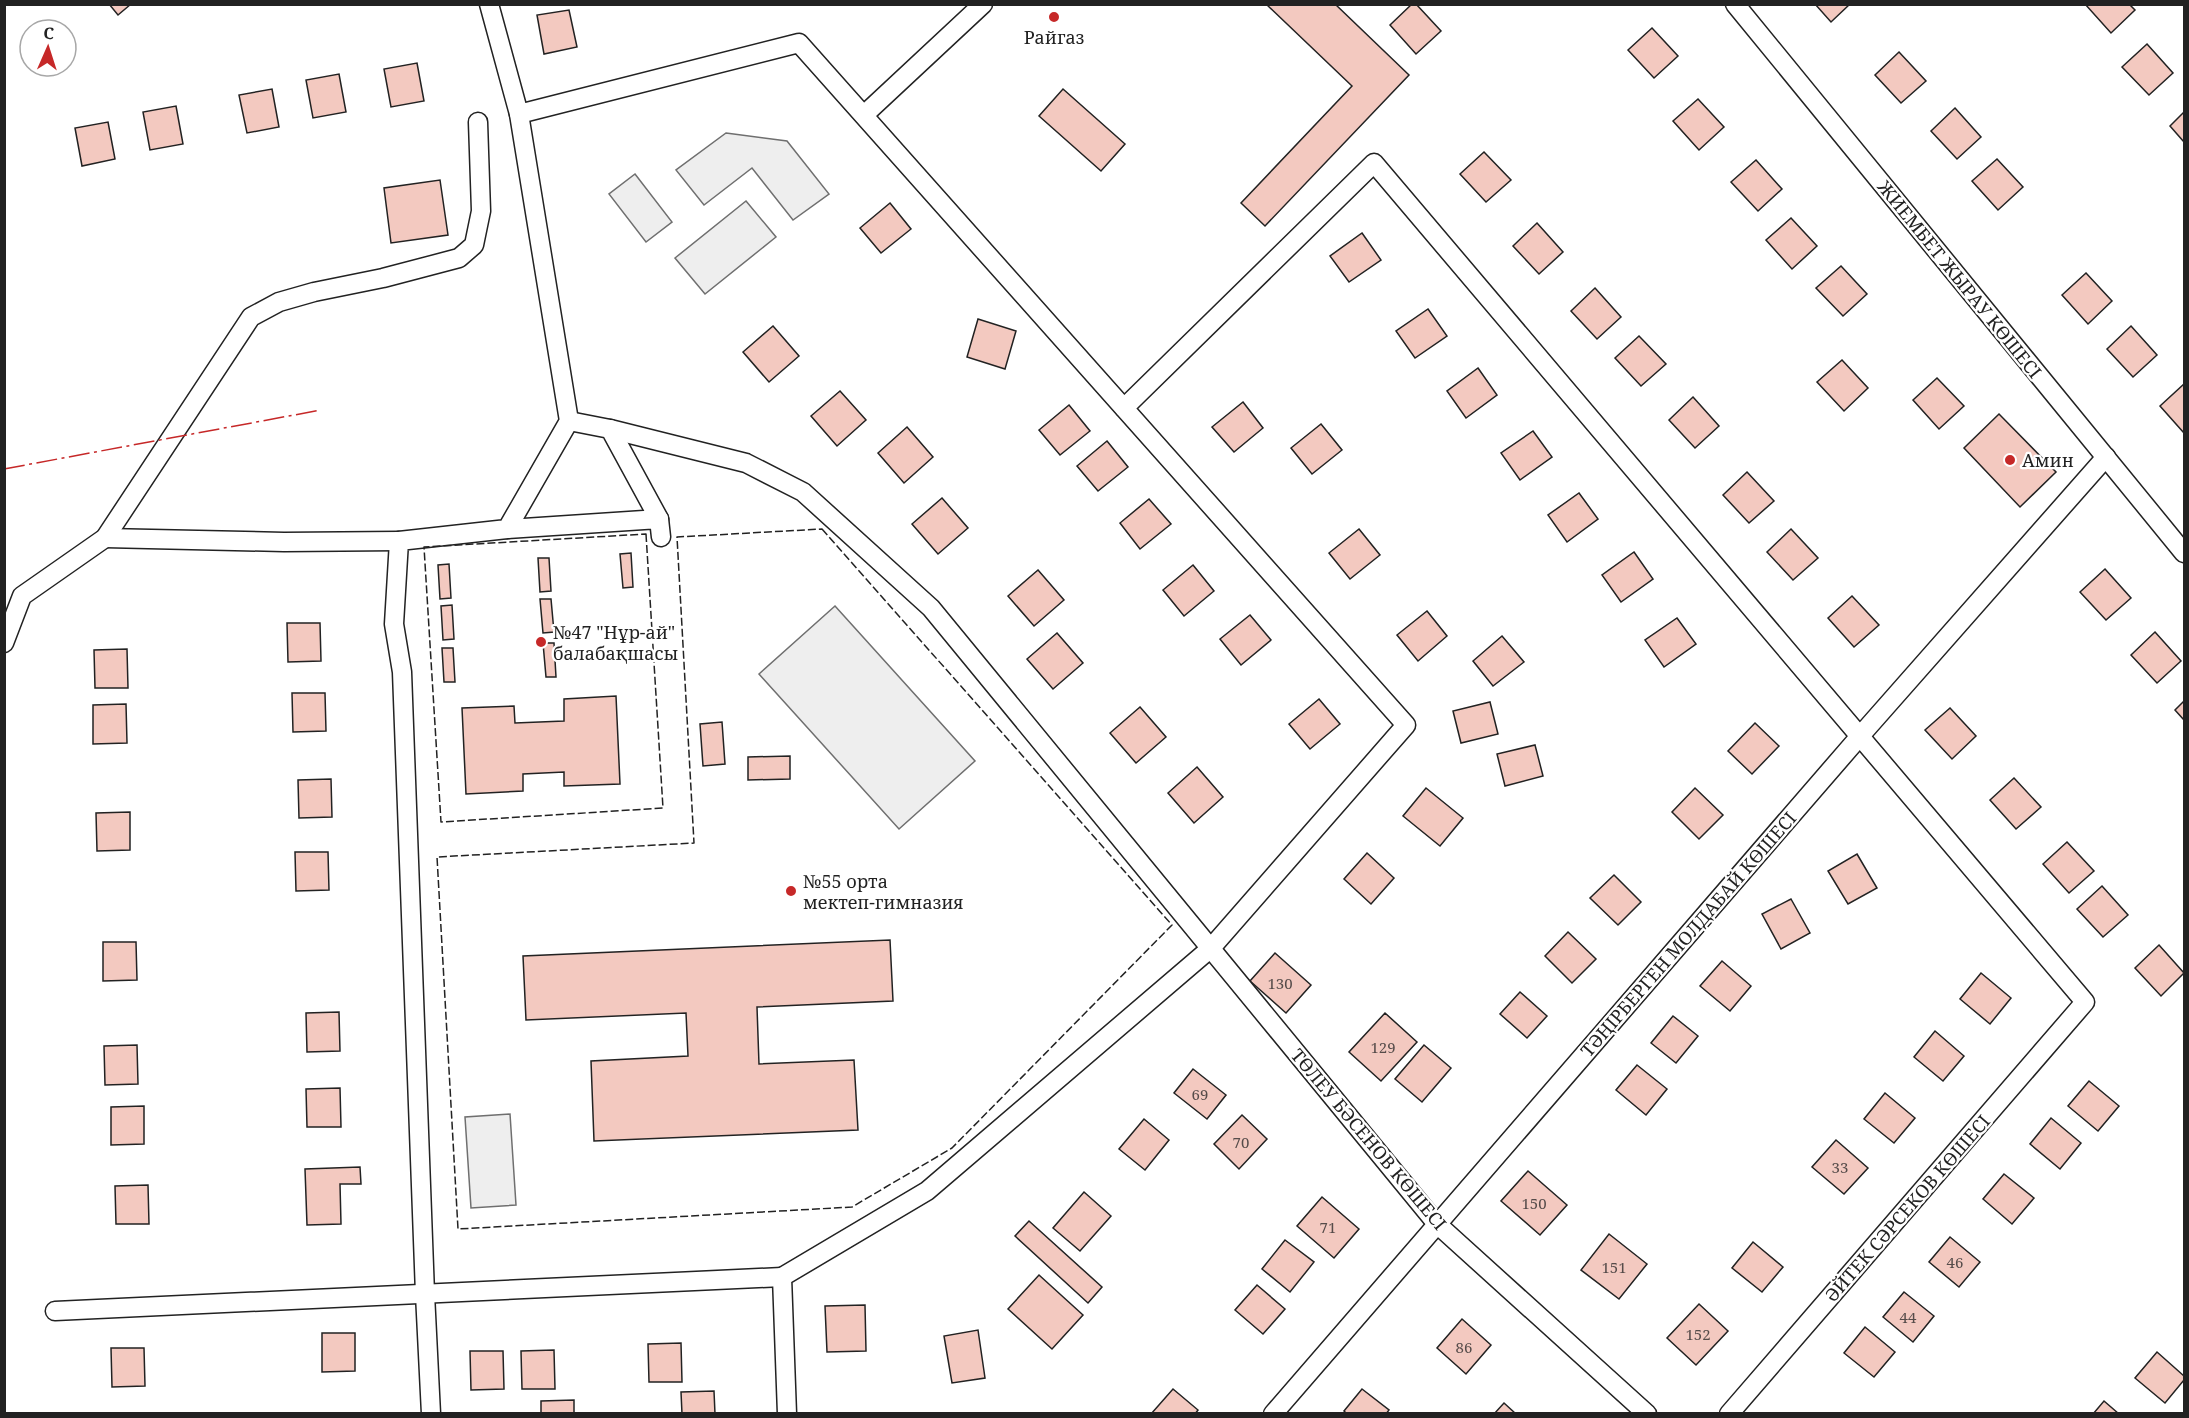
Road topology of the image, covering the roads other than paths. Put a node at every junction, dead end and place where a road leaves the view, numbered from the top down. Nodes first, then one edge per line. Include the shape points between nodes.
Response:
1 (489, 4) edge
2 (983, 4) edge
3 (1735, 4) edge
4 (519, 114) junction
5 (864, 115) junction
6 (478, 122) dead end
7 (1124, 408) junction
8 (569, 421) junction
9 (610, 429) junction
10 (2106, 457) junction
11 (507, 529) junction
12 (105, 538) junction
13 (399, 541) junction
14 (2184, 553) edge
15 (22, 596) junction
16 (4, 606) edge
17 (4, 644) edge
18 (1860, 736) junction
19 (1211, 948) junction
20 (1437, 1224) junction
21 (782, 1277) junction
22 (425, 1294) junction
23 (55, 1311) dead end
24 (431, 1413) edge
25 (787, 1413) edge
26 (1273, 1413) edge
27 (1647, 1413) edge
28 (1729, 1413) edge

1 - 4 street
2 - 5 street
3 - 10 street, ЖИЕМБЕТ ЖЫРАУ КӨШЕСІ
4 - 5 street via 799,43
4 - 8 street
5 - 7 street
6 - 12 street via 481,211 474,245 459,258 314,292 279,302 251,317
7 - 18 street via 1374,163
7 - 19 street via 1406,725
8 - 9 street, ТӨЛЕУ БӘСЕНОВ КӨШЕСІ
8 - 11 street
9 - 11 street via 660,528
9 - 19 street, ТӨЛЕУ БӘСЕНОВ КӨШЕСІ via 746,463 803,492 930,608
10 - 14 street, ЖИЕМБЕТ ЖЫРАУ КӨШЕСІ
10 - 18 street, ТӘҢІРБЕРГЕН МОЛДАБАЙ КӨШЕСІ
11 - 13 street
12 - 13 street
12 - 15 street
13 - 22 street via 394,624 402,672
15 - 16 street
15 - 17 street
18 - 20 street, ТӘҢІРБЕРГЕН МОЛДАБАЙ КӨШЕСІ
18 - 28 street, ӘЙТЕК СӘРСЕКОВ КӨШЕСІ via 2085,1002
19 - 20 street, ТӨЛЕУ БӘСЕНОВ КӨШЕСІ
19 - 21 street via 927,1191
20 - 26 street, ТӘҢІРБЕРГЕН МОЛДАБАЙ КӨШЕСІ
20 - 27 street, ТӨЛЕУ БӘСЕНОВ КӨШЕСІ
21 - 22 street
21 - 25 street
22 - 23 street
22 - 24 street

